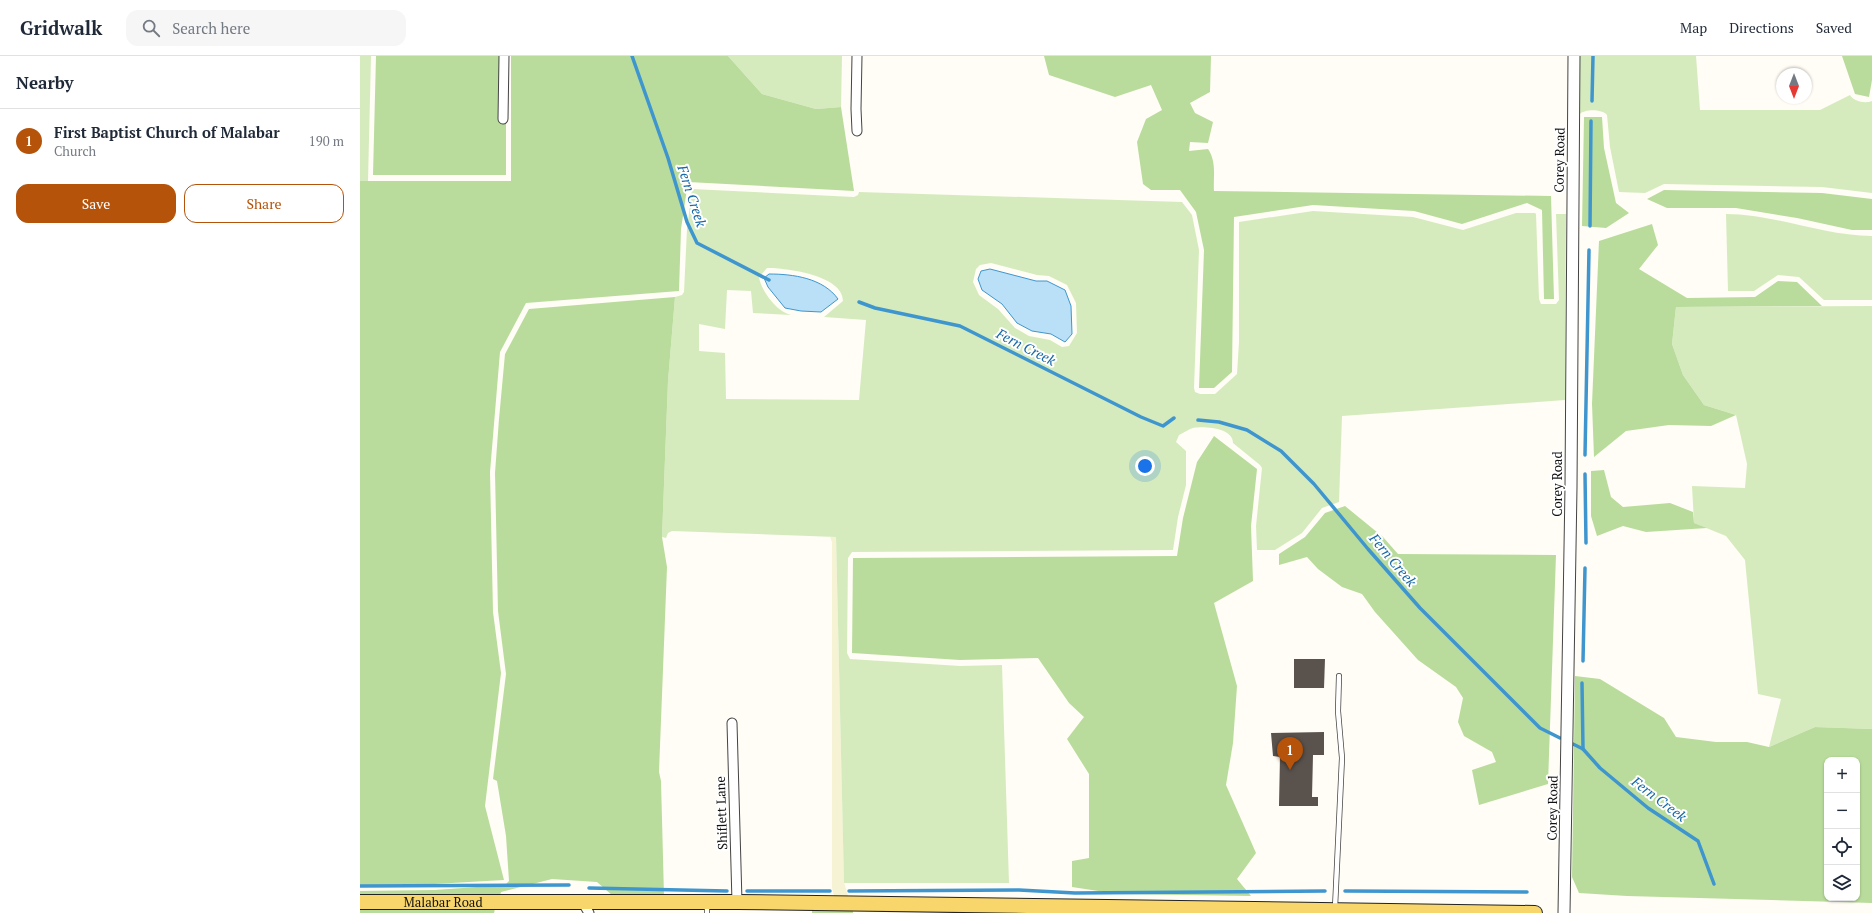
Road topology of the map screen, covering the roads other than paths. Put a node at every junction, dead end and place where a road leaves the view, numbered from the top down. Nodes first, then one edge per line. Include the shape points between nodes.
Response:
1 (504, 56) edge
2 (857, 56) edge
3 (1574, 56) edge
4 (503, 119) dead end
5 (858, 131) dead end
6 (1339, 676) dead end
7 (732, 723) dead end
8 (360, 902) edge
9 (737, 902) junction
10 (707, 908) edge
11 (585, 910) edge
12 (1335, 910) junction
13 (1205, 911) edge
14 (1380, 912) edge
15 (1535, 913) edge
16 (1564, 913) edge

1 - 4 street
2 - 5 street
3 - 16 street, Corey Road via 1571,486
6 - 12 lane via 1338,711 1342,758
7 - 9 street, Shiflett Lane
8 - 11 main road, Malabar Road
9 - 10 main road, Malabar Road
9 - 13 main road, Malabar Road
10 - 11 main road, Malabar Road
12 - 13 main road, Malabar Road
12 - 14 main road, Malabar Road
14 - 15 main road, Malabar Road

